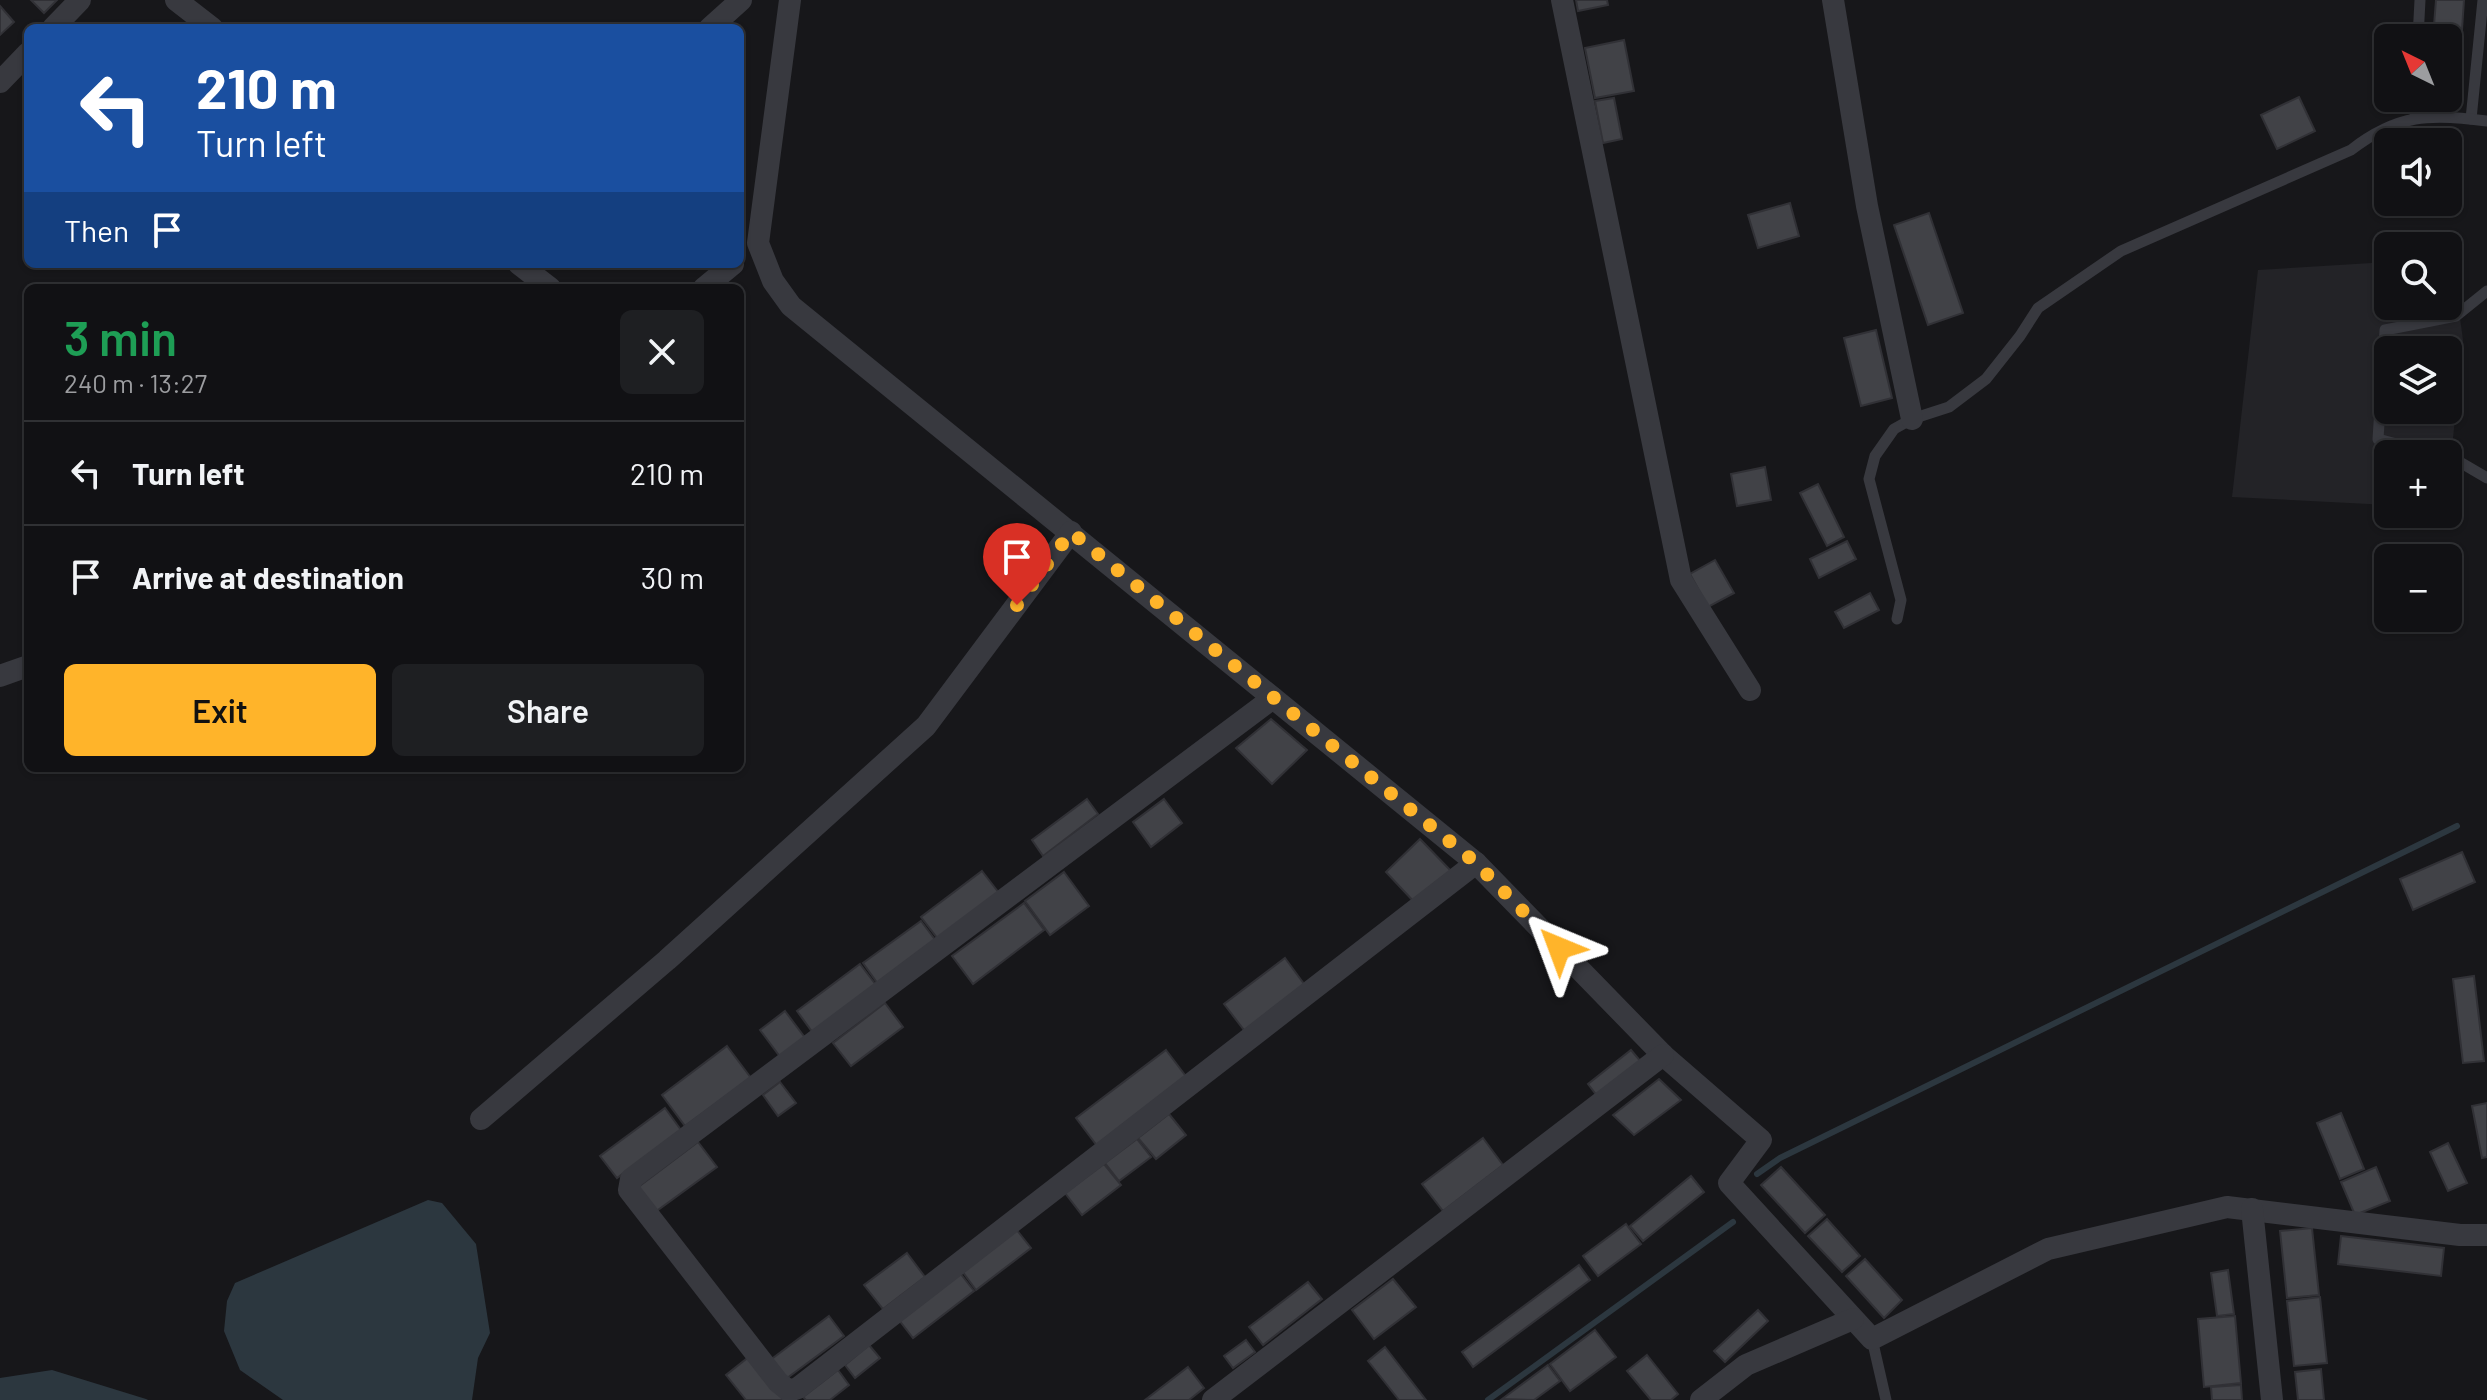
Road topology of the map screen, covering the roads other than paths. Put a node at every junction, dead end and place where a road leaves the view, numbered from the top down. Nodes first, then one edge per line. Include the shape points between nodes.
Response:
1 (80, 0) edge
2 (176, 0) edge
3 (741, 0) edge
4 (790, 0) edge
5 (1562, 0) edge
6 (1833, 0) edge
7 (2420, 0) edge
8 (2483, 0) edge
9 (57, 24) edge
10 (207, 24) edge
11 (714, 24) edge
12 (2419, 24) edge
13 (24, 57) edge
14 (0, 82) edge
15 (2415, 112) edge
16 (2415, 117) junction
17 (2471, 119) junction
18 (2487, 121) edge
19 (758, 243) junction
20 (744, 255) edge
21 (524, 268) edge
22 (728, 268) edge
23 (545, 284) edge
24 (709, 284) edge
25 (2487, 291) edge
26 (1912, 419) junction
27 (2382, 440) edge
28 (2462, 463) edge
29 (2487, 478) edge
30 (1071, 532) junction
31 (1897, 619) dead end
32 (24, 667) edge
33 (0, 676) edge
34 (1750, 690) dead end
35 (1273, 698) junction
36 (1476, 863) junction
37 (1663, 1055) junction
38 (481, 1119) dead end
39 (2252, 1209) junction
40 (2487, 1235) edge
41 (1853, 1319) junction
42 (1872, 1339) junction
43 (1213, 1400) edge
44 (1701, 1400) edge
45 (1886, 1400) edge
46 (2272, 1400) edge

1 - 9 street
2 - 10 street
3 - 11 street
4 - 19 street
5 - 34 street via 1681,580
6 - 26 street via 1867,206
7 - 12 lane
8 - 17 lane
13 - 14 street
15 - 16 lane
16 - 17 lane
16 - 26 lane via 2121,251 2038,308 1986,379 1949,407
17 - 18 lane
19 - 20 street
19 - 30 street via 773,281 791,306
21 - 23 street
22 - 24 street
25 - 27 lane via 2456,316 2385,330
26 - 31 lane via 1894,429 1875,456 1869,479 1901,600
28 - 29 lane
30 - 35 street
30 - 38 street via 926,726
32 - 33 street
35 - 36 street
35 - 36 street via 631,1179 629,1190 789,1391
36 - 37 street
37 - 41 street via 1761,1140 1729,1183
37 - 43 street
39 - 40 street
39 - 42 street via 2227,1207 2048,1249
39 - 46 street
41 - 42 street
41 - 44 street via 1746,1365
42 - 45 lane

